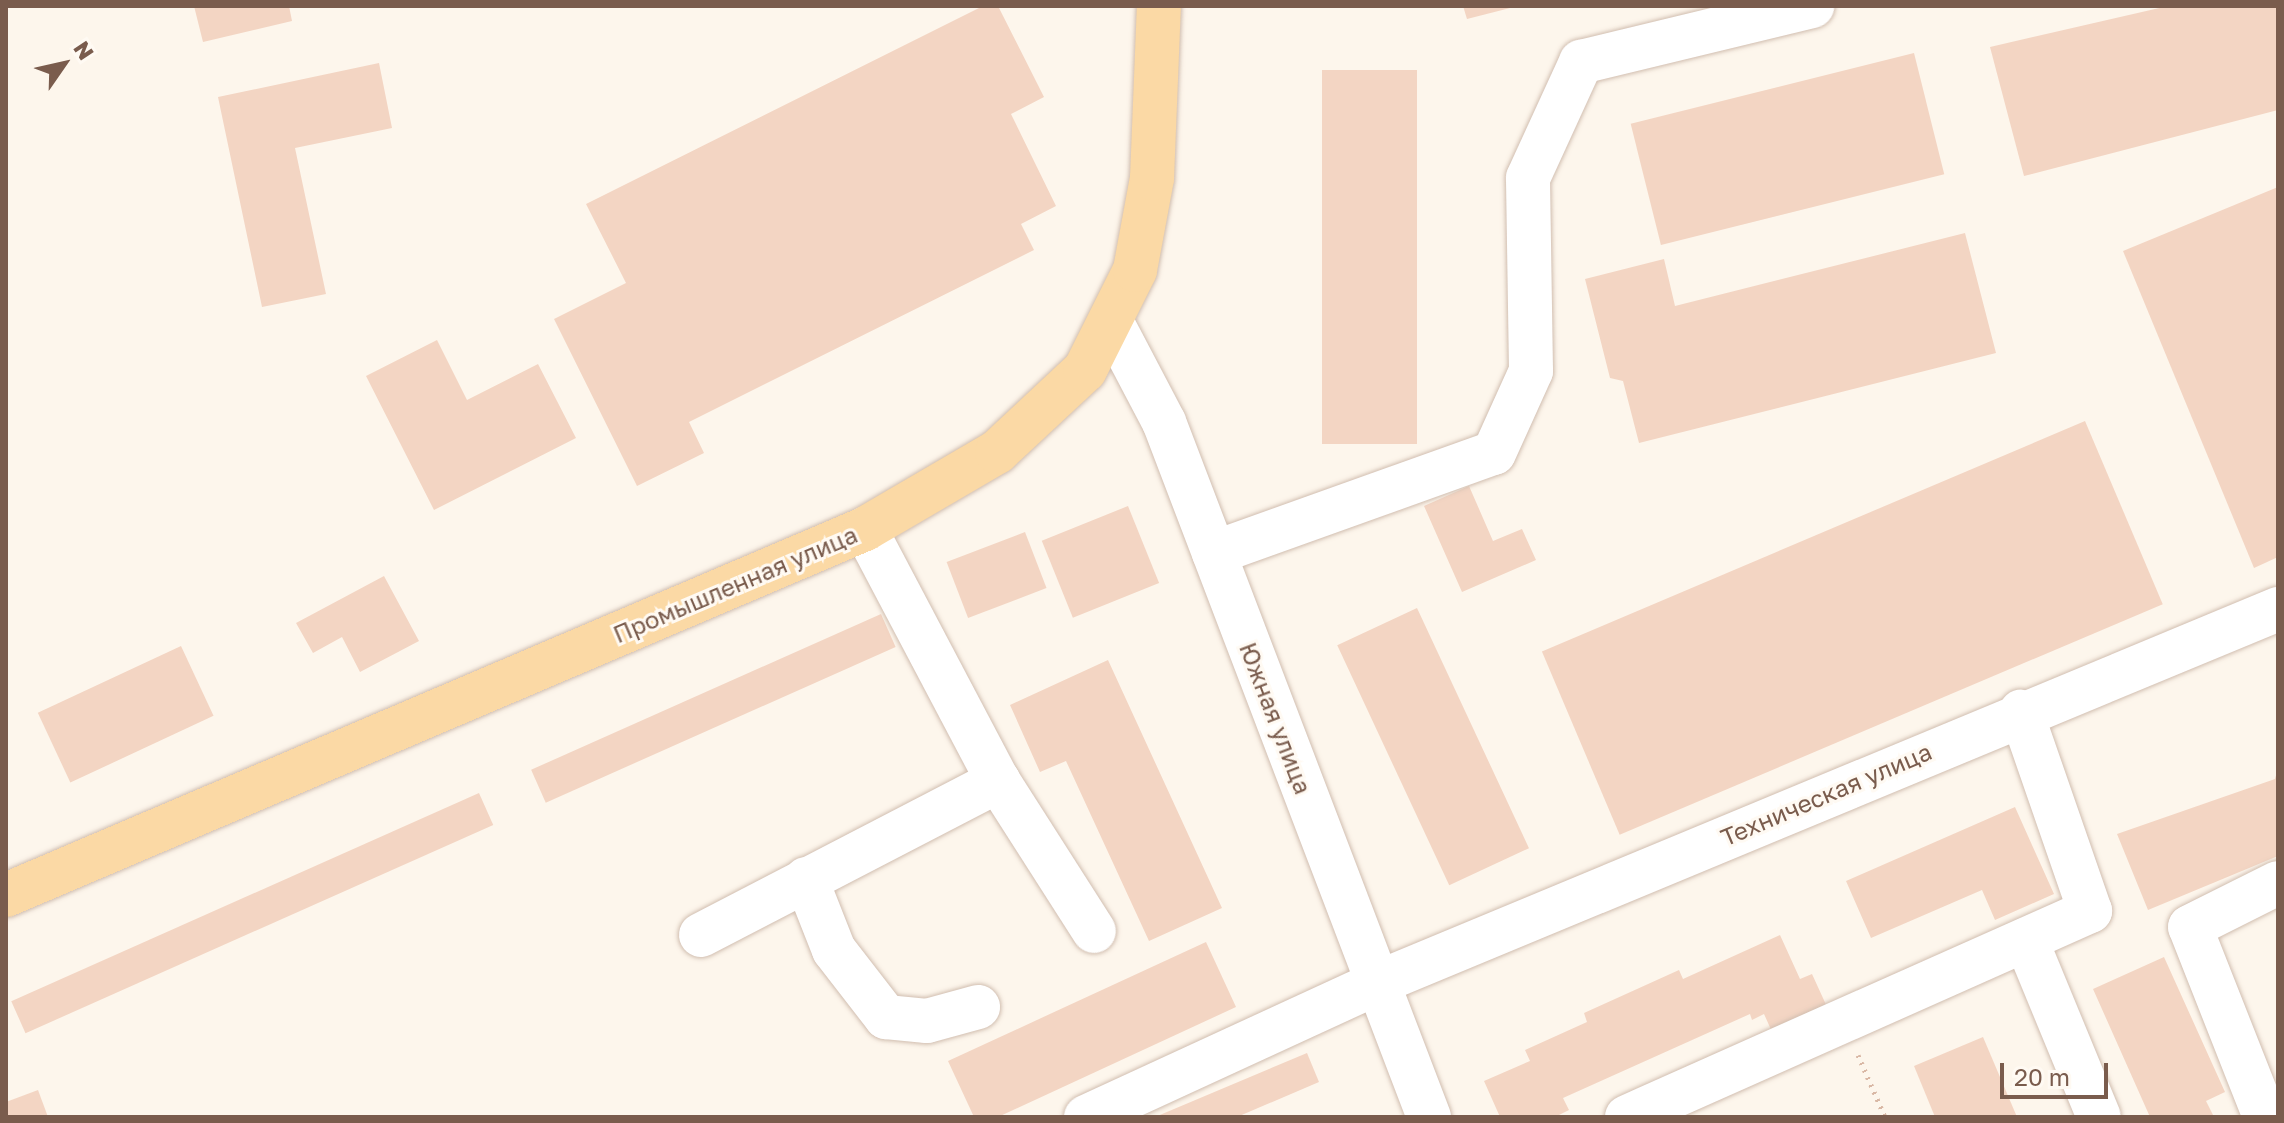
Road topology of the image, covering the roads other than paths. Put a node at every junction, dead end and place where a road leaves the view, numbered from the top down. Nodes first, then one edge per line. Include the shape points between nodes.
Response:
1 (1159, 6) edge
2 (1812, 6) edge
3 (1113, 325) junction
4 (865, 529) junction
5 (1214, 553) junction
6 (2278, 609) edge
7 (2021, 712) junction
8 (998, 781) junction
9 (806, 879) junction
10 (2278, 883) edge
11 (6, 895) edge
12 (1094, 931) dead end
13 (701, 935) dead end
14 (2026, 940) junction
15 (1377, 983) junction
16 (978, 1007) dead end
17 (1086, 1117) edge
18 (1429, 1117) edge
19 (1627, 1117) edge
20 (2099, 1117) edge
21 (2265, 1117) edge

1 - 3 main road, Промышленная улица via 1152,178 1135,270
2 - 5 street via 1581,62 1528,178 1531,371 1494,453
3 - 4 main road, Промышленная улица via 1085,370 1040,418 950,482
3 - 5 street, Южная улица via 1164,422
4 - 8 street
4 - 11 main road, Промышленная улица
5 - 15 street, Южная улица
6 - 7 street, Техническая улица
7 - 14 street via 2090,911
7 - 15 street, Техническая улица
8 - 9 street
8 - 12 street
9 - 13 street
9 - 16 street via 834,950 886,1017 927,1021
10 - 21 street via 2190,927
14 - 19 street
14 - 20 street
15 - 17 street, Техническая улица
15 - 18 street, Южная улица

